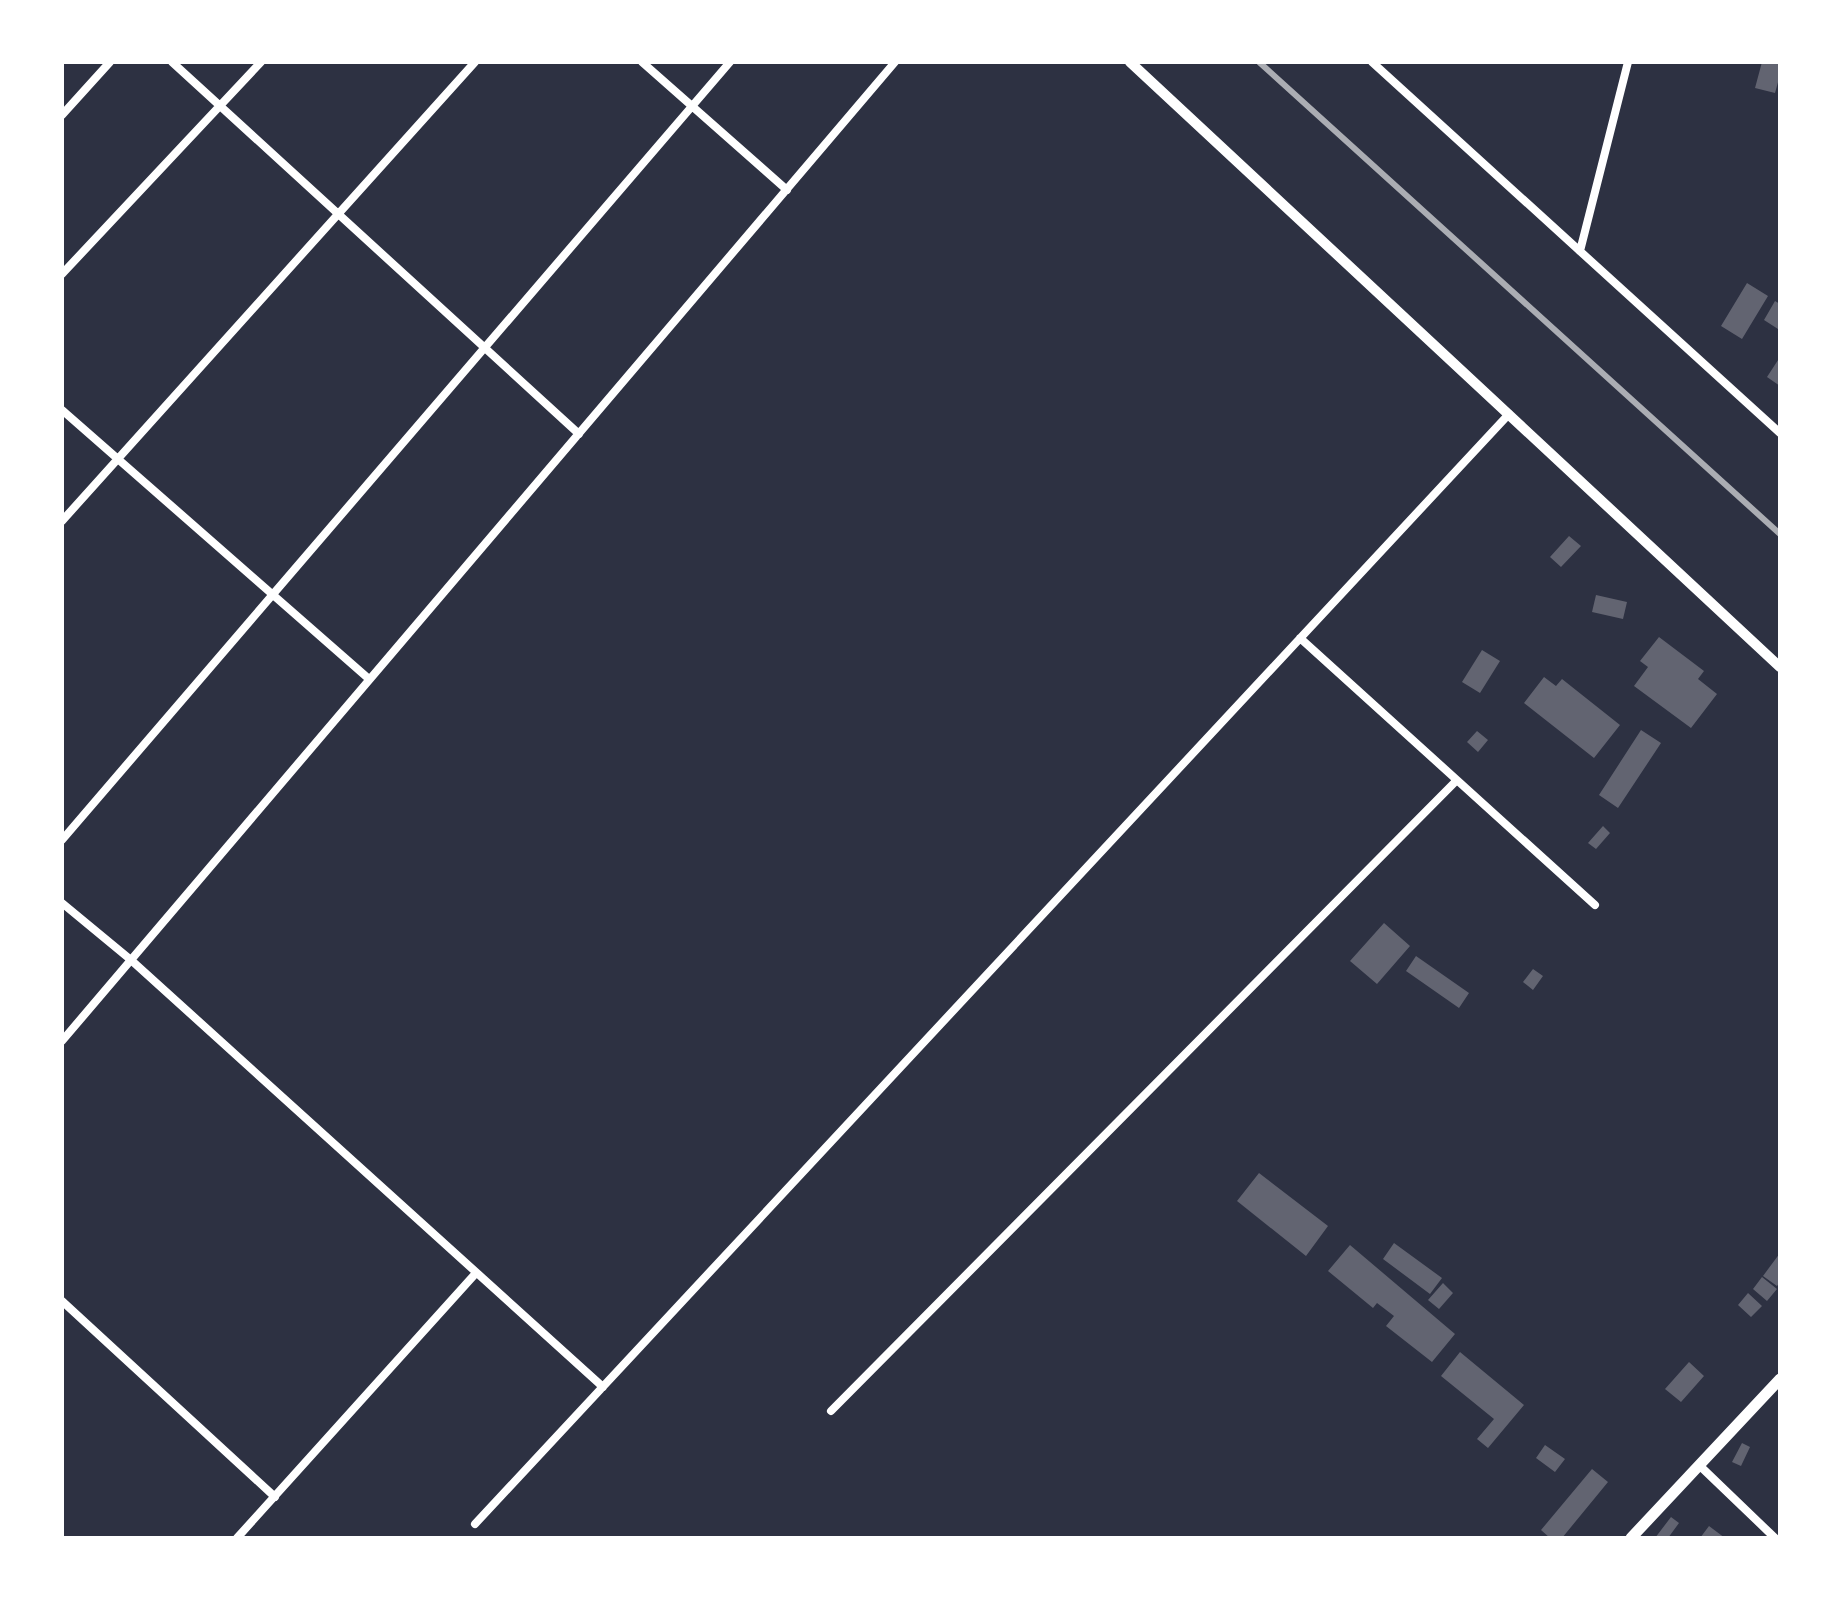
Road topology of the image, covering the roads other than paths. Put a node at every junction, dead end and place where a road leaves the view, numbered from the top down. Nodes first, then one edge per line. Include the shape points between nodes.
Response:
1 (95, 62) edge
2 (172, 62) edge
3 (261, 62) edge
4 (475, 62) edge
5 (642, 62) edge
6 (730, 62) edge
7 (895, 62) edge
8 (1130, 62) edge
9 (1372, 62) edge
10 (1628, 62) edge
11 (106, 66) edge
12 (220, 105) junction
13 (692, 106) junction
14 (62, 115) edge
15 (787, 190) junction
16 (338, 214) junction
17 (1580, 251) junction
18 (62, 274) edge
19 (485, 348) junction
20 (62, 410) edge
21 (1509, 414) junction
22 (1780, 433) edge
23 (579, 434) junction
24 (118, 459) junction
25 (62, 521) edge
26 (273, 595) junction
27 (1300, 638) junction
28 (1780, 667) edge
29 (369, 679) junction
30 (1457, 780) junction
31 (62, 840) edge
32 (62, 903) edge
33 (1595, 905) dead end
34 (131, 960) junction
35 (62, 1041) edge
36 (476, 1273) junction
37 (62, 1301) edge
38 (1780, 1379) edge
39 (603, 1387) junction
40 (831, 1411) dead end
41 (1699, 1465) junction
42 (275, 1497) junction
43 (475, 1524) dead end
44 (237, 1538) edge
45 (1631, 1538) edge
46 (1775, 1538) edge

1 - 11 street
2 - 12 street
3 - 12 street
4 - 16 street
5 - 13 street
6 - 13 street
7 - 15 street
8 - 21 street
9 - 17 street
10 - 17 street
11 - 14 street
12 - 16 street
12 - 18 street
13 - 15 street
13 - 19 street
15 - 23 street
16 - 19 street
16 - 24 street
17 - 22 street
19 - 23 street
19 - 26 street
20 - 24 street
21 - 27 street
21 - 28 street
23 - 29 street
24 - 25 street
24 - 26 street
26 - 29 street
26 - 31 street
27 - 30 street
27 - 39 street
29 - 34 street
30 - 33 street
30 - 40 street
32 - 34 street
34 - 35 street
34 - 36 street
36 - 39 street
36 - 42 street
37 - 42 street
38 - 41 main road
39 - 43 street
41 - 45 main road
41 - 46 street
42 - 44 street

